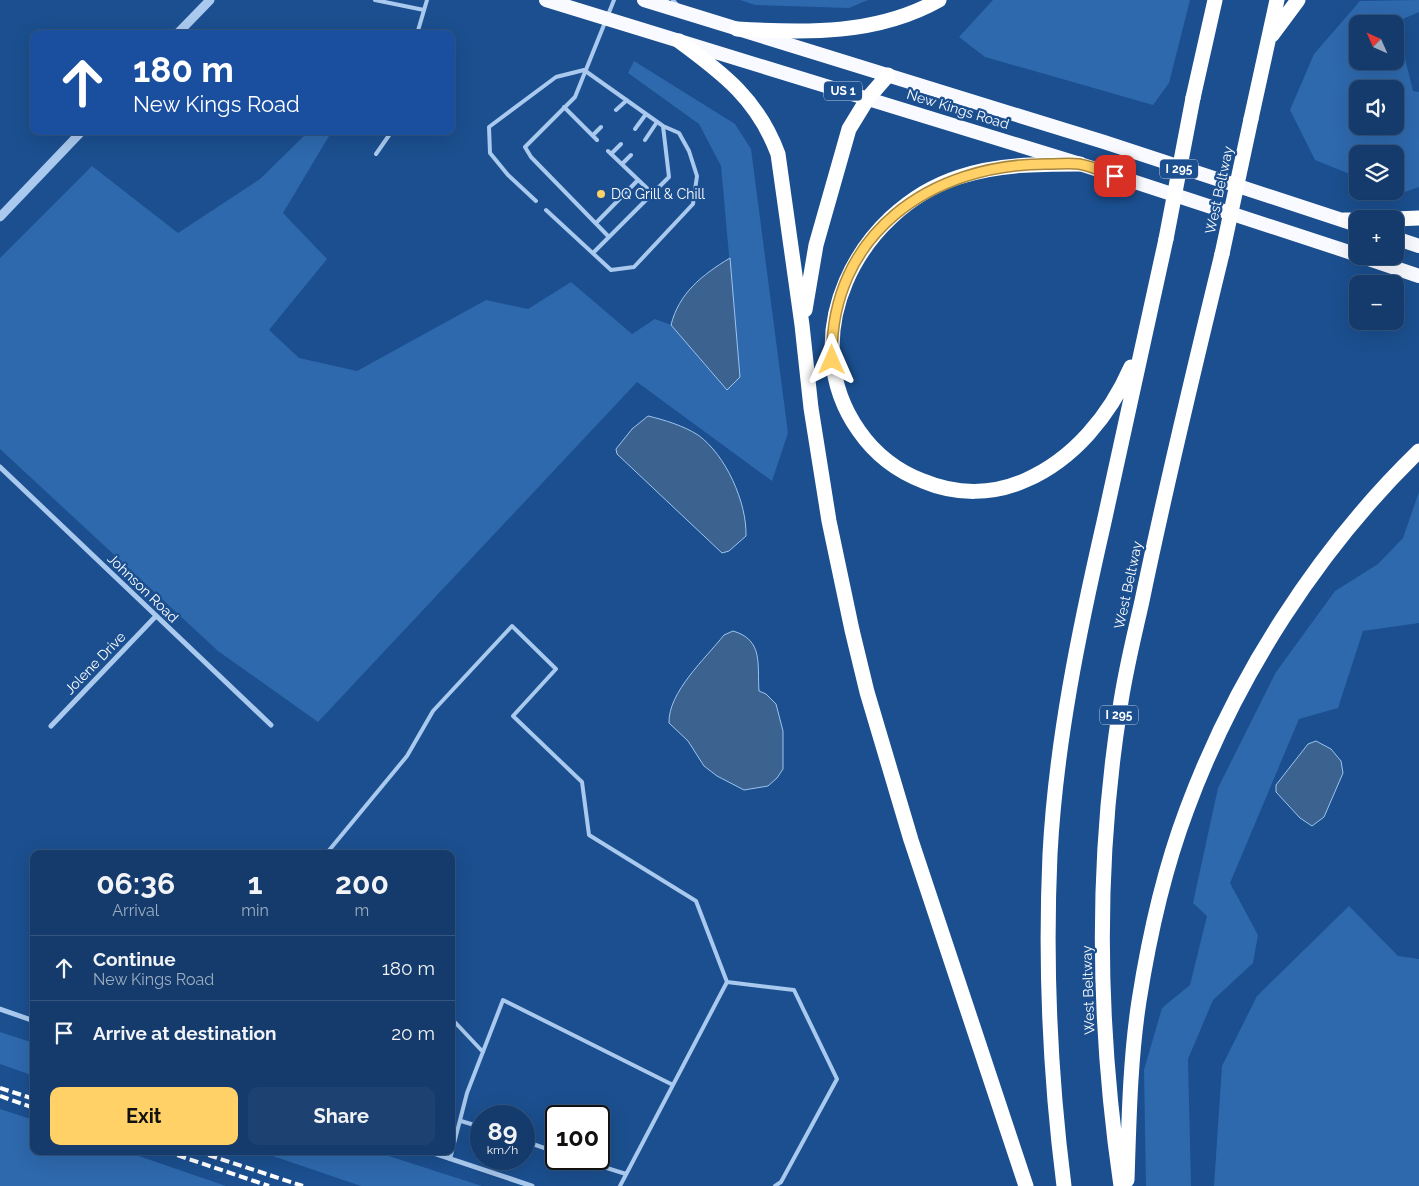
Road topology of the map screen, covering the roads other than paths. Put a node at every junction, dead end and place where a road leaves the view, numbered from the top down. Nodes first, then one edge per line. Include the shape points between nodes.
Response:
1 (210, 0) edge
2 (375, 0) edge
3 (426, 0) edge
4 (546, 0) edge
5 (614, 0) edge
6 (644, 0) edge
7 (673, 0) edge
8 (940, 0) edge
9 (1215, 0) edge
10 (1277, 0) edge
11 (1298, 0) edge
12 (424, 10) junction
13 (685, 13) junction
14 (606, 18) junction
15 (737, 29) junction
16 (181, 30) edge
17 (418, 30) edge
18 (1268, 40) junction
19 (679, 41) junction
20 (584, 70) junction
21 (888, 76) junction
22 (868, 98) junction
23 (627, 100) junction
24 (564, 107) junction
25 (616, 110) dead end
26 (646, 114) junction
27 (657, 122) junction
28 (663, 126) junction
29 (601, 127) dead end
30 (635, 129) dead end
31 (78, 135) edge
32 (389, 135) edge
33 (592, 135) junction
34 (598, 140) dead end
35 (645, 140) dead end
36 (620, 144) dead end
37 (376, 154) dead end
38 (630, 155) dead end
39 (622, 164) junction
40 (1080, 164) junction
41 (638, 180) junction
42 (652, 193) junction
43 (536, 200) dead end
44 (546, 210) dead end
45 (0, 217) edge
46 (1419, 218) edge
47 (1404, 219) edge
48 (1349, 221) edge
49 (596, 223) junction
50 (609, 237) junction
51 (1404, 241) edge
52 (1419, 246) edge
53 (593, 253) junction
54 (1349, 253) edge
55 (1386, 265) edge
56 (1419, 276) edge
57 (802, 325) junction
58 (1143, 341) junction
59 (1419, 451) edge
60 (0, 467) edge
61 (156, 616) junction
62 (51, 726) dead end
63 (271, 726) dead end
64 (329, 850) edge
65 (727, 982) junction
66 (0, 1009) edge
67 (30, 1020) edge
68 (455, 1022) edge
69 (482, 1052) junction
70 (673, 1085) junction
71 (461, 1121) junction
72 (470, 1124) edge
73 (455, 1142) edge
74 (438, 1155) edge
75 (451, 1155) edge
76 (450, 1159) junction
77 (610, 1169) edge
78 (626, 1174) junction
79 (532, 1186) edge
80 (620, 1186) edge
81 (775, 1186) edge
82 (1026, 1186) edge
83 (1064, 1186) edge
84 (1121, 1186) edge
85 (1127, 1186) edge

1 - 16 street
2 - 12 lane
3 - 12 lane
4 - 14 highway, New Kings Road / US 1
5 - 14 lane
6 - 13 highway, New Kings Road / US 1
7 - 13 lane
8 - 15 highway via 880,24 802,32
9 - 58 highway, I 295, bridge
10 - 18 highway, West Beltway / I 295
11 - 18 highway
12 - 17 lane
13 - 15 highway, New Kings Road / US 1
14 - 19 highway, New Kings Road / US 1
14 - 20 lane
15 - 21 highway, New Kings Road / US 1
18 - 84 highway, West Beltway / I 295, bridge via 1222,254 1157,526 1120,708 1105,842 1102,978 1110,1113
19 - 22 highway, New Kings Road / US 1
19 - 57 highway via 728,78 770,132 784,183
20 - 23 lane
20 - 24 lane via 575,96
20 - 43 lane via 556,77 489,126 490,153 508,175
21 - 22 highway
21 - 48 highway, New Kings Road / US 1
22 - 40 highway, New Kings Road / US 1
22 - 57 highway via 849,129 818,236
23 - 25 lane
23 - 26 lane
24 - 33 lane
24 - 49 lane via 525,147
26 - 27 lane
26 - 30 lane
27 - 28 lane
27 - 35 lane
28 - 42 lane via 669,177
28 - 53 lane via 679,132 689,151 697,176 693,204 634,267 611,270
29 - 33 lane
31 - 45 street
32 - 37 lane
33 - 34 lane
36 - 39 lane via 610,152
38 - 39 lane
39 - 41 lane
40 - 54 highway, New Kings Road / US 1
40 - 58 highway via 1027,164 957,177 931,189 882,225 867,244 841,292 831,339 837,389 850,419 866,441 906,475 943,488 968,492 996,490 1041,473 1070,453 1114,400
41 - 42 lane
41 - 49 lane
42 - 50 lane
44 - 53 lane
46 - 47 highway
49 - 50 lane
50 - 53 lane
51 - 52 highway
55 - 56 highway, New Kings Road / US 1
57 - 82 highway via 829,521 867,692 911,840
58 - 83 highway, I 295 via 1072,675 1050,854 1050,1043
59 - 85 highway via 1360,515 1297,598 1225,721 1187,809 1156,912 1139,1003 1129,1104
60 - 61 street, Johnson Road
61 - 62 street, Jolene Drive
61 - 63 street, Johnson Road
64 - 65 lane via 407,756 433,711 512,626 556,669 513,716 582,782 589,834 696,901
65 - 70 lane
65 - 81 lane via 794,990 838,1079 781,1182
66 - 67 street
68 - 69 lane
69 - 70 lane via 503,1000
69 - 71 lane
70 - 78 lane
71 - 72 lane
71 - 73 lane
74 - 76 street
75 - 76 lane
76 - 79 street
77 - 78 lane
78 - 80 lane

